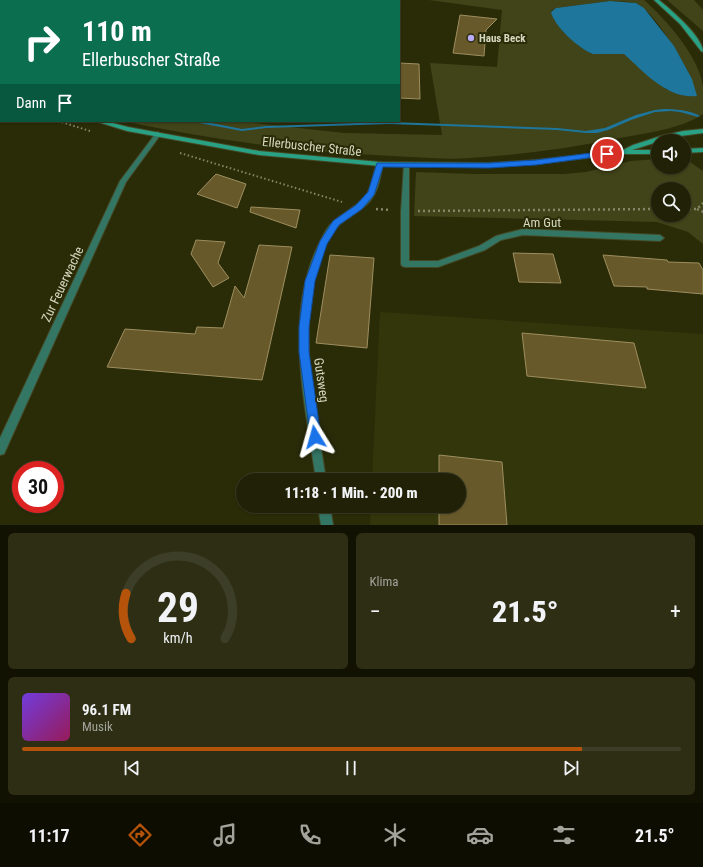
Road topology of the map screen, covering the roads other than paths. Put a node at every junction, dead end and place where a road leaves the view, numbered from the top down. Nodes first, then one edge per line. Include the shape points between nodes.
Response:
1 (656, 0) edge
2 (703, 50) edge
3 (103, 122) edge
4 (703, 131) edge
5 (158, 134) junction
6 (703, 150) edge
7 (691, 151) edge
8 (621, 152) junction
9 (651, 152) edge
10 (380, 164) junction
11 (406, 166) junction
12 (660, 238) dead end
13 (0, 450) edge
14 (320, 473) edge
15 (325, 513) edge
16 (327, 525) edge

1 - 2 main road via 687,29
3 - 5 main road, Ellerbuscher Straße
4 - 8 main road, Ellerbuscher Straße via 646,142
5 - 10 main road, Ellerbuscher Straße via 258,152
5 - 13 street, Zur Feuerwache via 123,181
6 - 7 main road
8 - 9 main road, Ellerbuscher Straße
8 - 11 main road, Ellerbuscher Straße via 512,164
10 - 11 main road, Ellerbuscher Straße
10 - 14 street, Gutsweg via 371,193 359,207 336,223 323,243 310,281 304,327 304,352
11 - 12 street, Am Gut via 405,264 438,264 469,253 499,238 523,232
15 - 16 street

